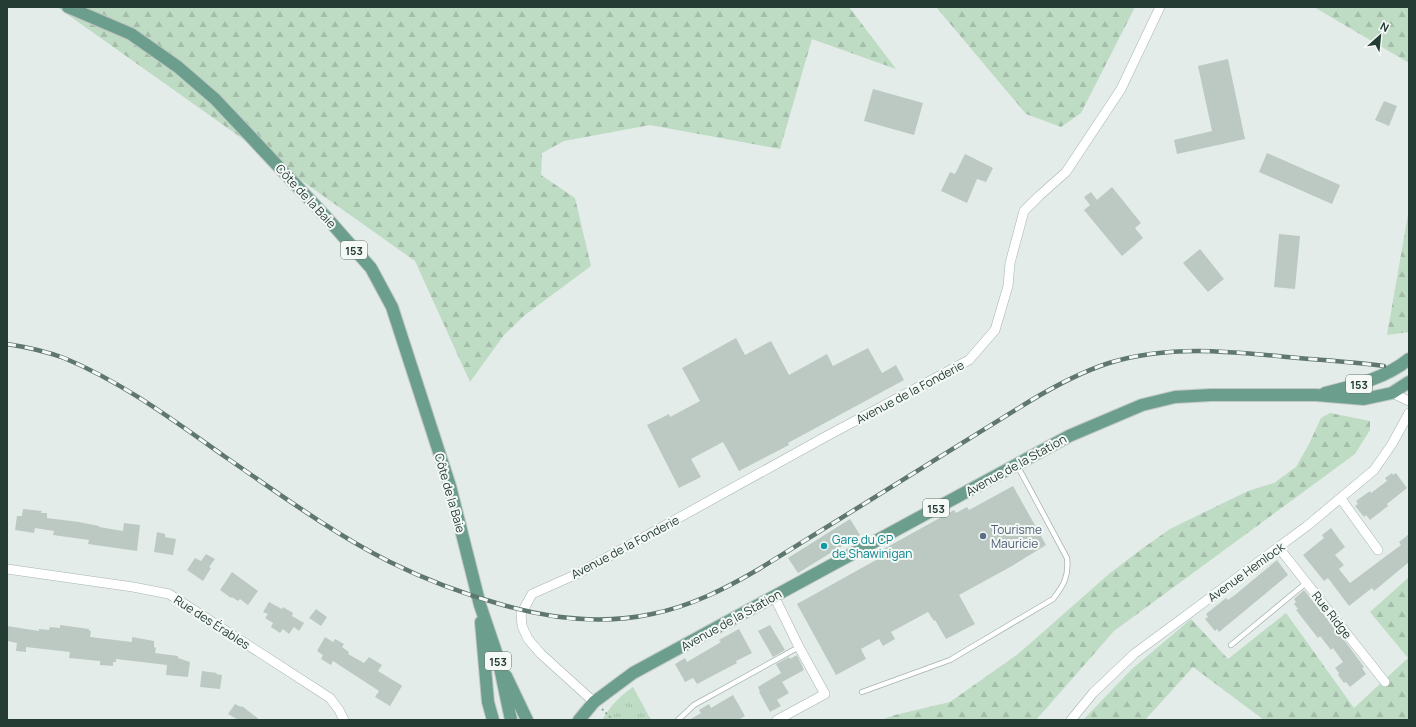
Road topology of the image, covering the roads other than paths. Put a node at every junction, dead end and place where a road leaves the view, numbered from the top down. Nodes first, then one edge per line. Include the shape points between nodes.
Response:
1 (1160, 7) edge
2 (72, 8) edge
3 (1409, 359) edge
4 (1409, 382) edge
5 (1392, 393) junction
6 (1316, 395) junction
7 (1409, 400) edge
8 (1409, 412) edge
9 (1017, 465) junction
10 (1341, 499) junction
11 (1279, 548) junction
12 (1378, 550) dead end
13 (7, 569) edge
14 (1306, 583) junction
15 (774, 596) junction
16 (480, 604) junction
17 (1231, 645) dead end
18 (799, 647) junction
19 (498, 658) junction
20 (1384, 682) dead end
21 (862, 692) dead end
22 (594, 702) junction
23 (584, 717) edge
24 (344, 720) edge
25 (493, 720) edge
26 (511, 720) edge
27 (527, 720) edge
28 (678, 720) edge
29 (777, 720) edge
30 (1071, 720) edge

1 - 22 street, Avenue de la Fonderie via 1117,96 1066,172 1024,211 1010,263 1008,286 995,330 969,360 577,574 532,594 521,614 522,626 528,639
2 - 16 main road, Côte de la Baie / 153 via 131,34 178,67 205,90 371,268 392,307 445,472
3 - 6 main road, 153 via 1399,367 1364,382
4 - 5 main road, 153
5 - 6 main road, 153 via 1364,399
5 - 7 street
6 - 9 main road, Avenue de la Station / 153 via 1175,396 1142,405 1070,436
8 - 10 street, Avenue Hemlock via 1374,470
9 - 15 main road, Avenue de la Station / 153
9 - 21 lane via 1067,558 1068,568 1062,588 1053,598 950,660
10 - 11 street, Avenue Hemlock
10 - 12 street
11 - 14 street, Rue Ridge
11 - 30 street, Avenue Hemlock via 1134,654 1093,693
13 - 24 street, Rue des Érables via 169,594 330,698
14 - 17 lane
14 - 20 street, Rue Ridge
15 - 18 street
15 - 22 main road, Avenue de la Station / 153 via 633,673
16 - 19 main road, 153
16 - 25 main road, 153 via 488,702
18 - 28 lane via 694,705
18 - 29 street via 825,694
19 - 26 main road, 153
19 - 27 main road
22 - 23 main road, Avenue de la Station / 153

